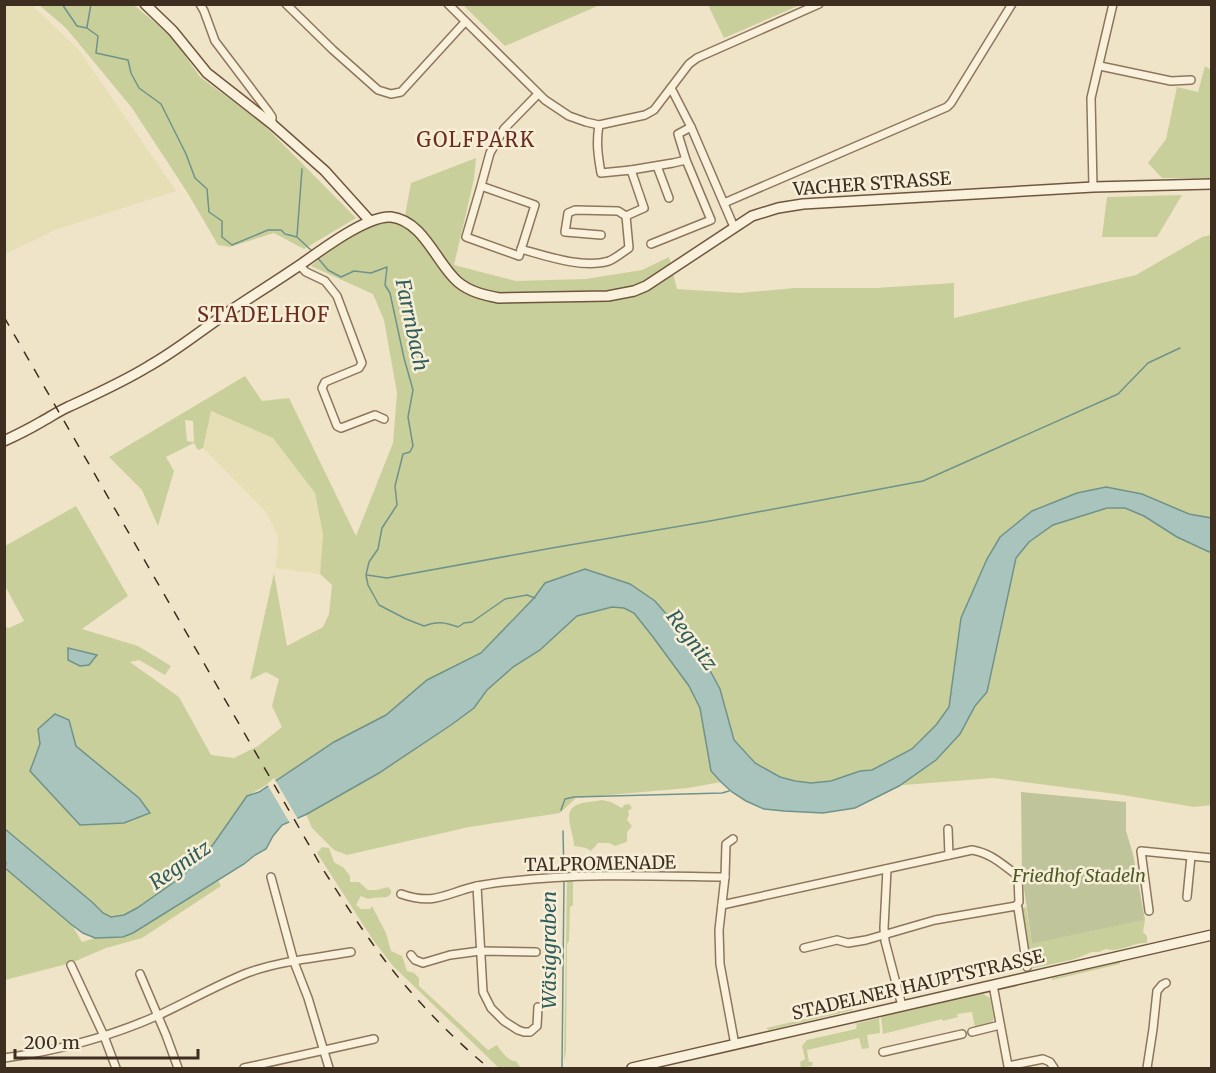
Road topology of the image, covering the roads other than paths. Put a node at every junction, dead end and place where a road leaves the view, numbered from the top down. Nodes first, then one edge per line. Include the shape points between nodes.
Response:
1 (145, 4) edge
2 (200, 4) edge
3 (286, 4) edge
4 (448, 4) edge
5 (819, 4) edge
6 (1012, 4) edge
7 (1113, 4) edge
8 (465, 22) junction
9 (1100, 66) junction
10 (1191, 80) dead end
11 (671, 88) junction
12 (538, 94) junction
13 (272, 124) junction
14 (599, 125) junction
15 (691, 127) junction
16 (686, 160) junction
17 (657, 166) junction
18 (631, 170) junction
19 (1212, 184) edge
20 (481, 186) junction
21 (1093, 187) junction
22 (669, 198) dead end
23 (724, 203) junction
24 (626, 216) junction
25 (370, 221) junction
26 (734, 227) junction
27 (601, 234) dead end
28 (651, 244) dead end
29 (521, 249) junction
30 (299, 265) junction
31 (384, 419) dead end
32 (4, 441) edge
33 (948, 829) dead end
34 (733, 839) dead end
35 (949, 855) junction
36 (1191, 856) junction
37 (1212, 858) edge
38 (887, 869) junction
39 (271, 877) dead end
40 (725, 877) junction
41 (477, 886) junction
42 (401, 894) dead end
43 (1187, 897) dead end
44 (722, 905) junction
45 (1016, 906) junction
46 (1149, 910) dead end
47 (885, 934) junction
48 (1212, 934) edge
49 (804, 948) dead end
50 (480, 951) junction
51 (351, 952) dead end
52 (536, 952) dead end
53 (411, 955) dead end
54 (294, 962) junction
55 (71, 965) dead end
56 (1027, 966) dead end
57 (140, 974) dead end
58 (1167, 983) dead end
59 (993, 985) junction
60 (902, 1006) junction
61 (538, 1007) dead end
62 (158, 1016) junction
63 (1000, 1025) junction
64 (972, 1032) dead end
65 (962, 1034) dead end
66 (104, 1036) junction
67 (374, 1039) dead end
68 (735, 1044) junction
69 (324, 1050) junction
70 (883, 1052) dead end
71 (4, 1058) edge
72 (1008, 1066) junction
73 (116, 1068) edge
74 (178, 1068) edge
75 (244, 1068) edge
76 (329, 1068) edge
77 (632, 1068) edge
78 (999, 1068) edge
79 (1054, 1068) edge
80 (1147, 1068) edge

1 - 13 street via 207,73
2 - 13 street via 215,41 268,111
3 - 8 street via 378,90 391,94 400,92
4 - 8 street
5 - 11 street via 697,58
6 - 23 street via 947,107
7 - 9 street
8 - 12 street
9 - 10 street via 1171,81
9 - 21 street via 1091,98
11 - 14 street via 654,110 645,115
11 - 15 street
12 - 14 street via 569,116
12 - 20 street via 504,129 490,153
13 - 25 street via 325,171
14 - 18 street via 601,173
15 - 16 street via 678,134
15 - 23 street
16 - 17 street
16 - 28 street via 711,220
17 - 18 street
17 - 22 street
18 - 24 street via 645,208
19 - 21 street, VACHER STRASSE
20 - 29 street via 535,205
20 - 29 street via 466,237 519,256
21 - 26 street, VACHER STRASSE via 803,204 758,214
23 - 26 street
24 - 27 street via 618,211 568,213 565,232
24 - 29 street via 629,248 610,261 570,262
25 - 26 street, VACHER STRASSE via 391,217 412,226 459,283 483,295 500,298 608,296 634,291
25 - 30 street, VACHER STRASSE
30 - 31 street via 325,281 337,296 362,363 359,368 325,382 322,388 337,426 341,428 375,415
30 - 32 street, VACHER STRASSE via 151,366
33 - 35 street
34 - 40 street via 726,844
35 - 38 street
35 - 45 street via 982,852 1018,876
36 - 37 street
36 - 43 street
36 - 46 street via 1141,851
38 - 44 street
38 - 47 street
39 - 54 street
40 - 41 street, TALPROMENADE via 574,877
40 - 44 street
41 - 42 street, TALPROMENADE via 438,899
41 - 50 street
44 - 68 street via 720,964
45 - 47 street via 935,920
45 - 56 street
47 - 49 street
47 - 60 street
48 - 59 street, STADELNER HAUPTSTRASSE
50 - 52 street
50 - 53 street via 423,963
50 - 61 street via 483,992 504,1021 530,1032 537,1026
51 - 54 street
54 - 62 street via 247,973
54 - 69 street
55 - 66 street
57 - 62 street
58 - 80 street via 1157,991
59 - 60 street, STADELNER HAUPTSTRASSE
59 - 63 street
60 - 68 street, STADELNER HAUPTSTRASSE
62 - 66 street
62 - 74 street
63 - 64 street
63 - 72 street
65 - 70 street
66 - 71 street
66 - 73 street
67 - 69 street
68 - 77 street, STADELNER HAUPTSTRASSE
69 - 75 street
69 - 76 street
72 - 78 street
72 - 79 street via 1043,1059

